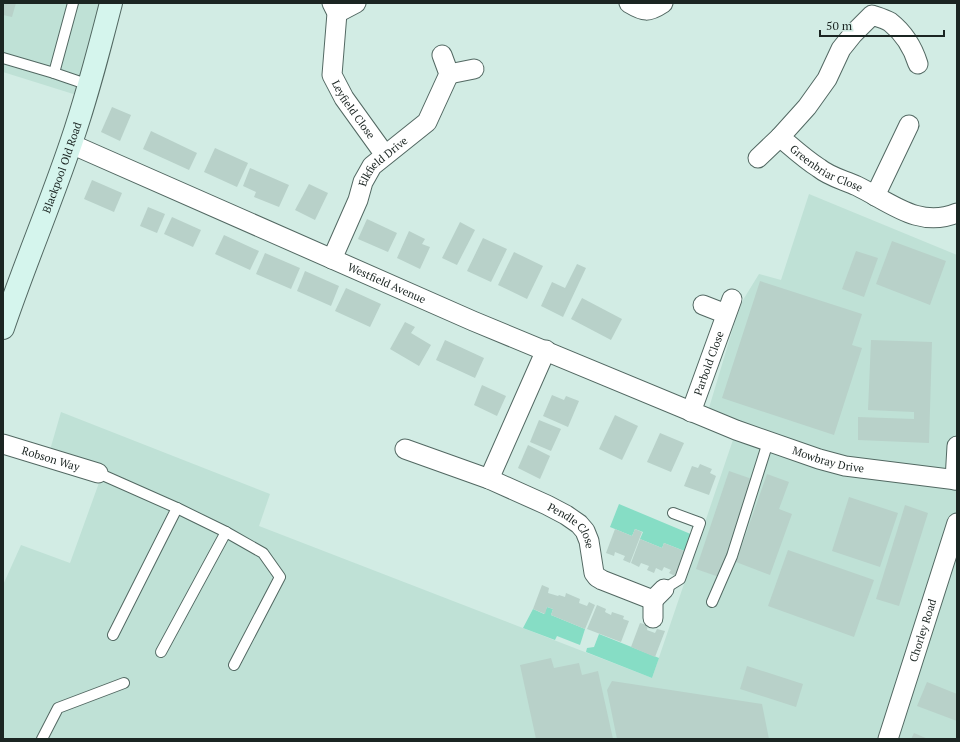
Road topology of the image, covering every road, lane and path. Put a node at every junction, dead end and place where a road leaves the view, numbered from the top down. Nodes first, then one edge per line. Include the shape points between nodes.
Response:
1 (73, 3) edge
2 (111, 3) edge
3 (356, 3) edge
4 (629, 3) edge
5 (662, 3) edge
6 (335, 8) edge
7 (870, 9) edge
8 (442, 55) dead end
9 (3, 58) edge
10 (918, 64) dead end
11 (474, 69) dead end
12 (54, 73) junction
13 (449, 74) junction
14 (89, 85) junction
15 (909, 125) dead end
16 (780, 137) junction
17 (71, 144) junction
18 (385, 155) junction
19 (758, 158) dead end
20 (875, 196) junction
21 (957, 213) edge
22 (332, 259) junction
23 (703, 305) dead end
24 (3, 328) edge
25 (546, 350) junction
26 (699, 415) junction
27 (768, 442) junction
28 (3, 444) edge
29 (957, 446) edge
30 (405, 449) dead end
31 (98, 473) joint
32 (489, 479) junction
33 (956, 480) edge
34 (177, 508) junction
35 (673, 513) dead end
36 (957, 522) edge
37 (226, 532) junction
38 (656, 602) joint
39 (712, 602) dead end
40 (113, 635) dead end
41 (161, 652) dead end
42 (234, 665) dead end
43 (124, 683) dead end
44 (42, 739) edge
45 (888, 739) edge

1 - 12 lane
2 - 14 main road, Blackpool Old Road
3 - 6 street, Leyfield Close
4 - 5 street via 640,9 652,10
6 - 18 street, Leyfield Close via 332,75 344,98
7 - 10 street, Greenbriar Close via 901,33 913,50
7 - 16 street, Greenbriar Close via 841,49 826,79 807,107
8 - 13 street
9 - 12 lane
11 - 13 street
12 - 14 lane
13 - 18 street, Elkfield Drive via 427,122
14 - 17 main road, Blackpool Old Road
15 - 20 street, Greenbriar Close
16 - 19 street, Greenbriar Close
16 - 20 street, Greenbriar Close via 819,169
17 - 22 street, Westfield Avenue
17 - 24 main road, Blackpool Old Road
18 - 22 street, Elkfield Drive via 372,166 363,182 358,200
20 - 21 street, Greenbriar Close via 918,216 928,218
22 - 25 street, Westfield Avenue
23 - 26 street, Parbold Close via 729,306
25 - 26 street, Westfield Avenue
25 - 32 street
26 - 27 street, Mowbray Drive
27 - 33 street, Mowbray Drive via 845,466
27 - 39 lane via 732,556
28 - 31 street, Robson Way
29 - 33 street
30 - 32 street, Pendle Close
31 - 34 lane
32 - 38 street, Pendle Close via 547,505 579,524 589,541 594,573 597,577
34 - 37 lane
34 - 40 lane
35 - 38 lane via 700,523 680,579
36 - 45 street, Chorley Road
37 - 41 lane
37 - 42 lane via 262,553 280,577
43 - 44 lane via 58,708

